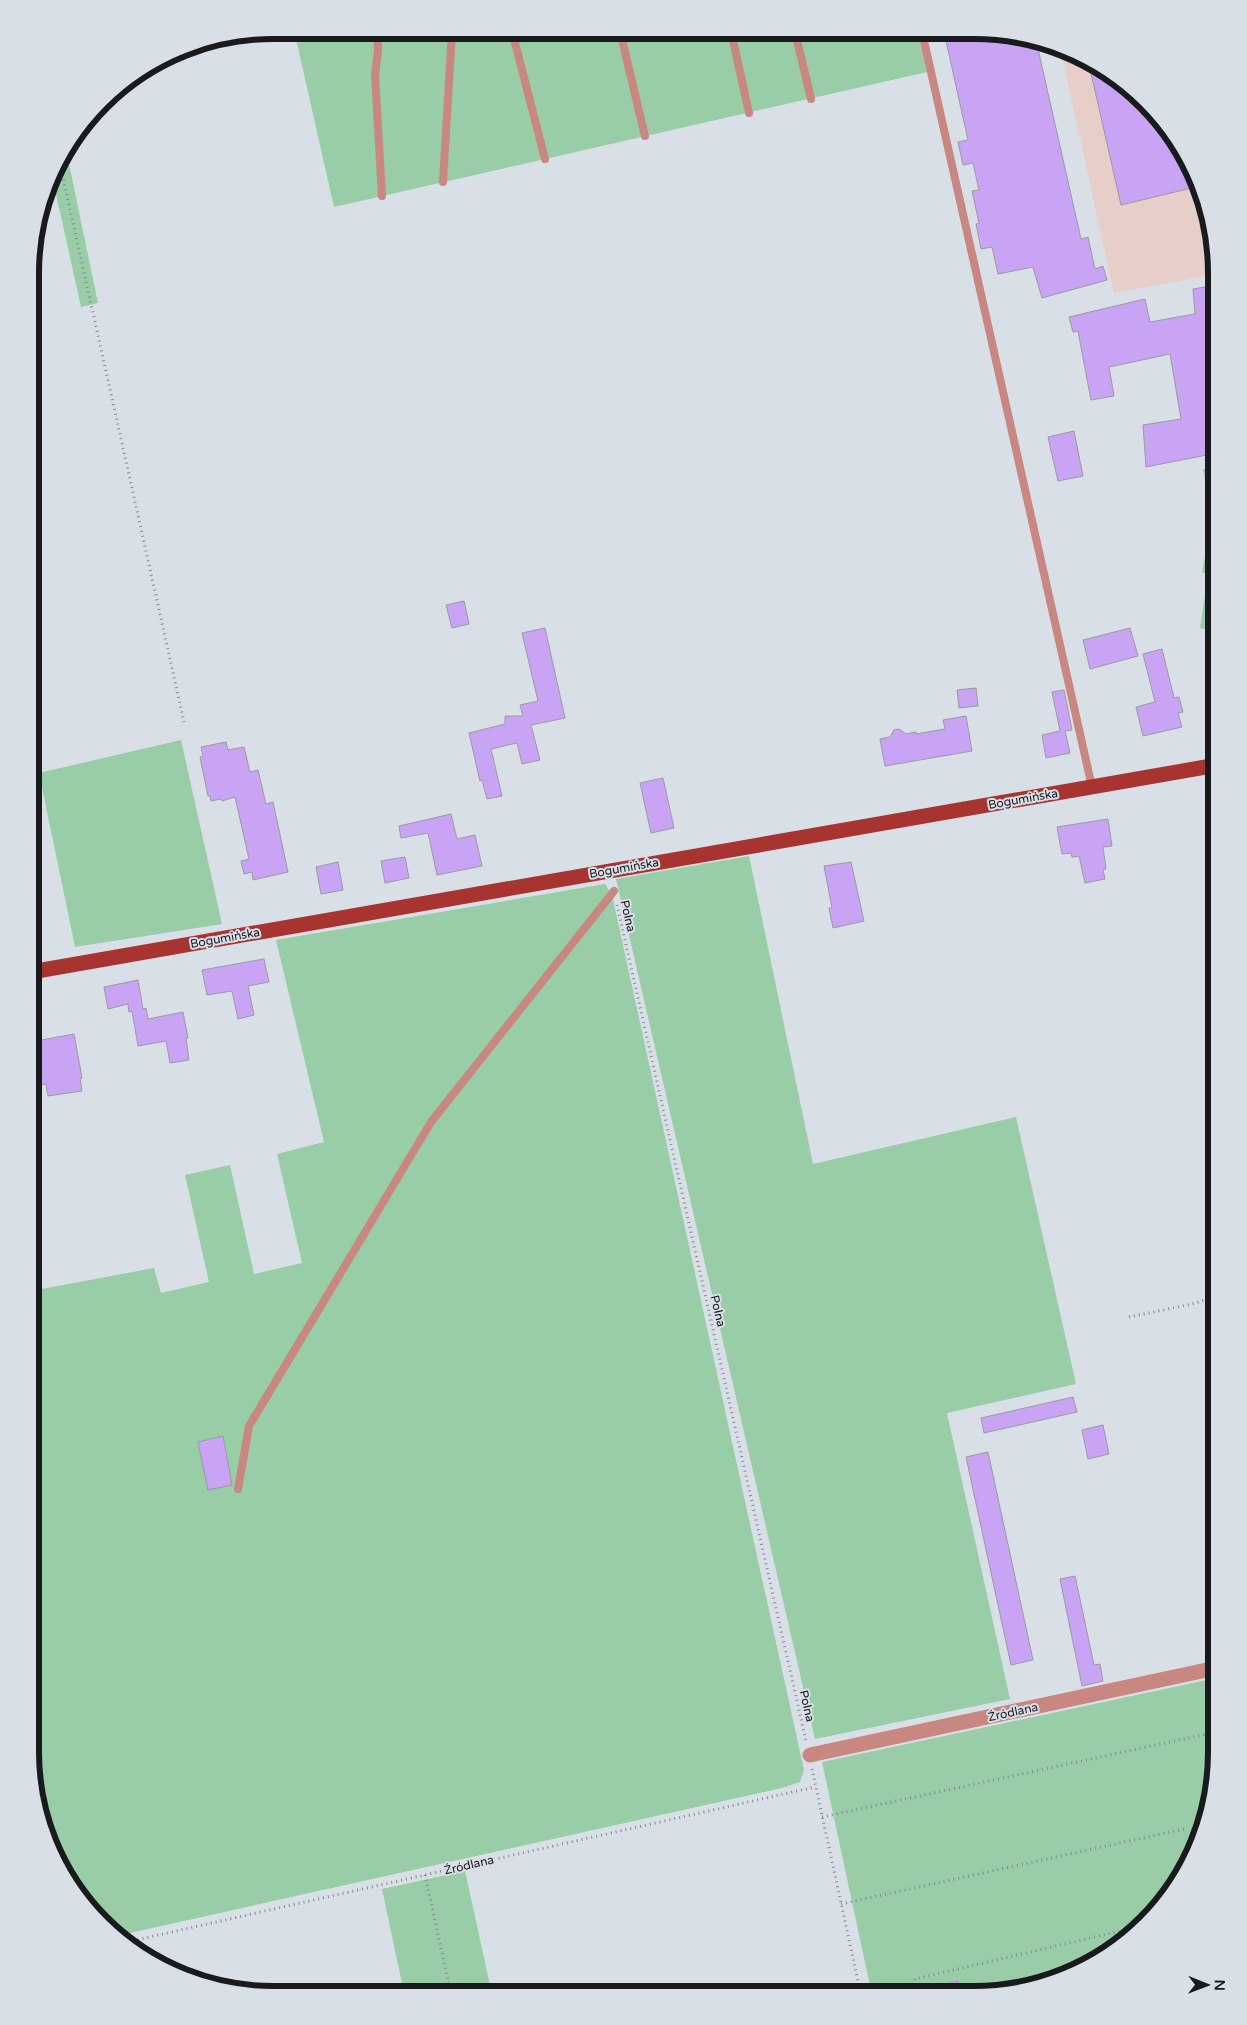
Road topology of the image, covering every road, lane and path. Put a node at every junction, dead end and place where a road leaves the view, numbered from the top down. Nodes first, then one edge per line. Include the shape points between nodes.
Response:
1 (377, 39) edge
2 (451, 39) edge
3 (514, 39) edge
4 (622, 39) edge
5 (734, 39) edge
6 (797, 39) edge
7 (924, 39) edge
8 (811, 99) dead end
9 (750, 113) dead end
10 (645, 136) dead end
11 (545, 159) dead end
12 (62, 172) edge
13 (443, 182) dead end
14 (382, 196) dead end
15 (184, 722) dead end
16 (1208, 768) edge
17 (1092, 787) junction
18 (614, 891) joint
19 (39, 971) edge
20 (1208, 1299) edge
21 (1129, 1317) dead end
22 (238, 1489) dead end
23 (1208, 1670) edge
24 (1208, 1734) edge
25 (810, 1755) joint
26 (822, 1817) junction
27 (1184, 1829) dead end
28 (425, 1875) junction
29 (841, 1904) junction
30 (1128, 1929) edge
31 (134, 1941) edge
32 (449, 1986) edge
33 (859, 1986) edge
34 (916, 1986) edge

1 - 14 lane via 375,75
2 - 13 lane
3 - 11 lane
4 - 10 lane
5 - 9 lane
6 - 8 lane
7 - 17 lane
12 - 15 path
16 - 17 main road, Bogumińska
17 - 19 main road, Bogumińska
18 - 22 lane via 431,1122 249,1426
18 - 25 path, Polna
20 - 21 path
23 - 25 street, Źródlana
24 - 26 path
26 - 28 path, Źródlana via 815,1787
26 - 29 path
27 - 29 path
28 - 31 path, Źródlana
28 - 32 path
29 - 33 path
30 - 34 path via 915,1979

